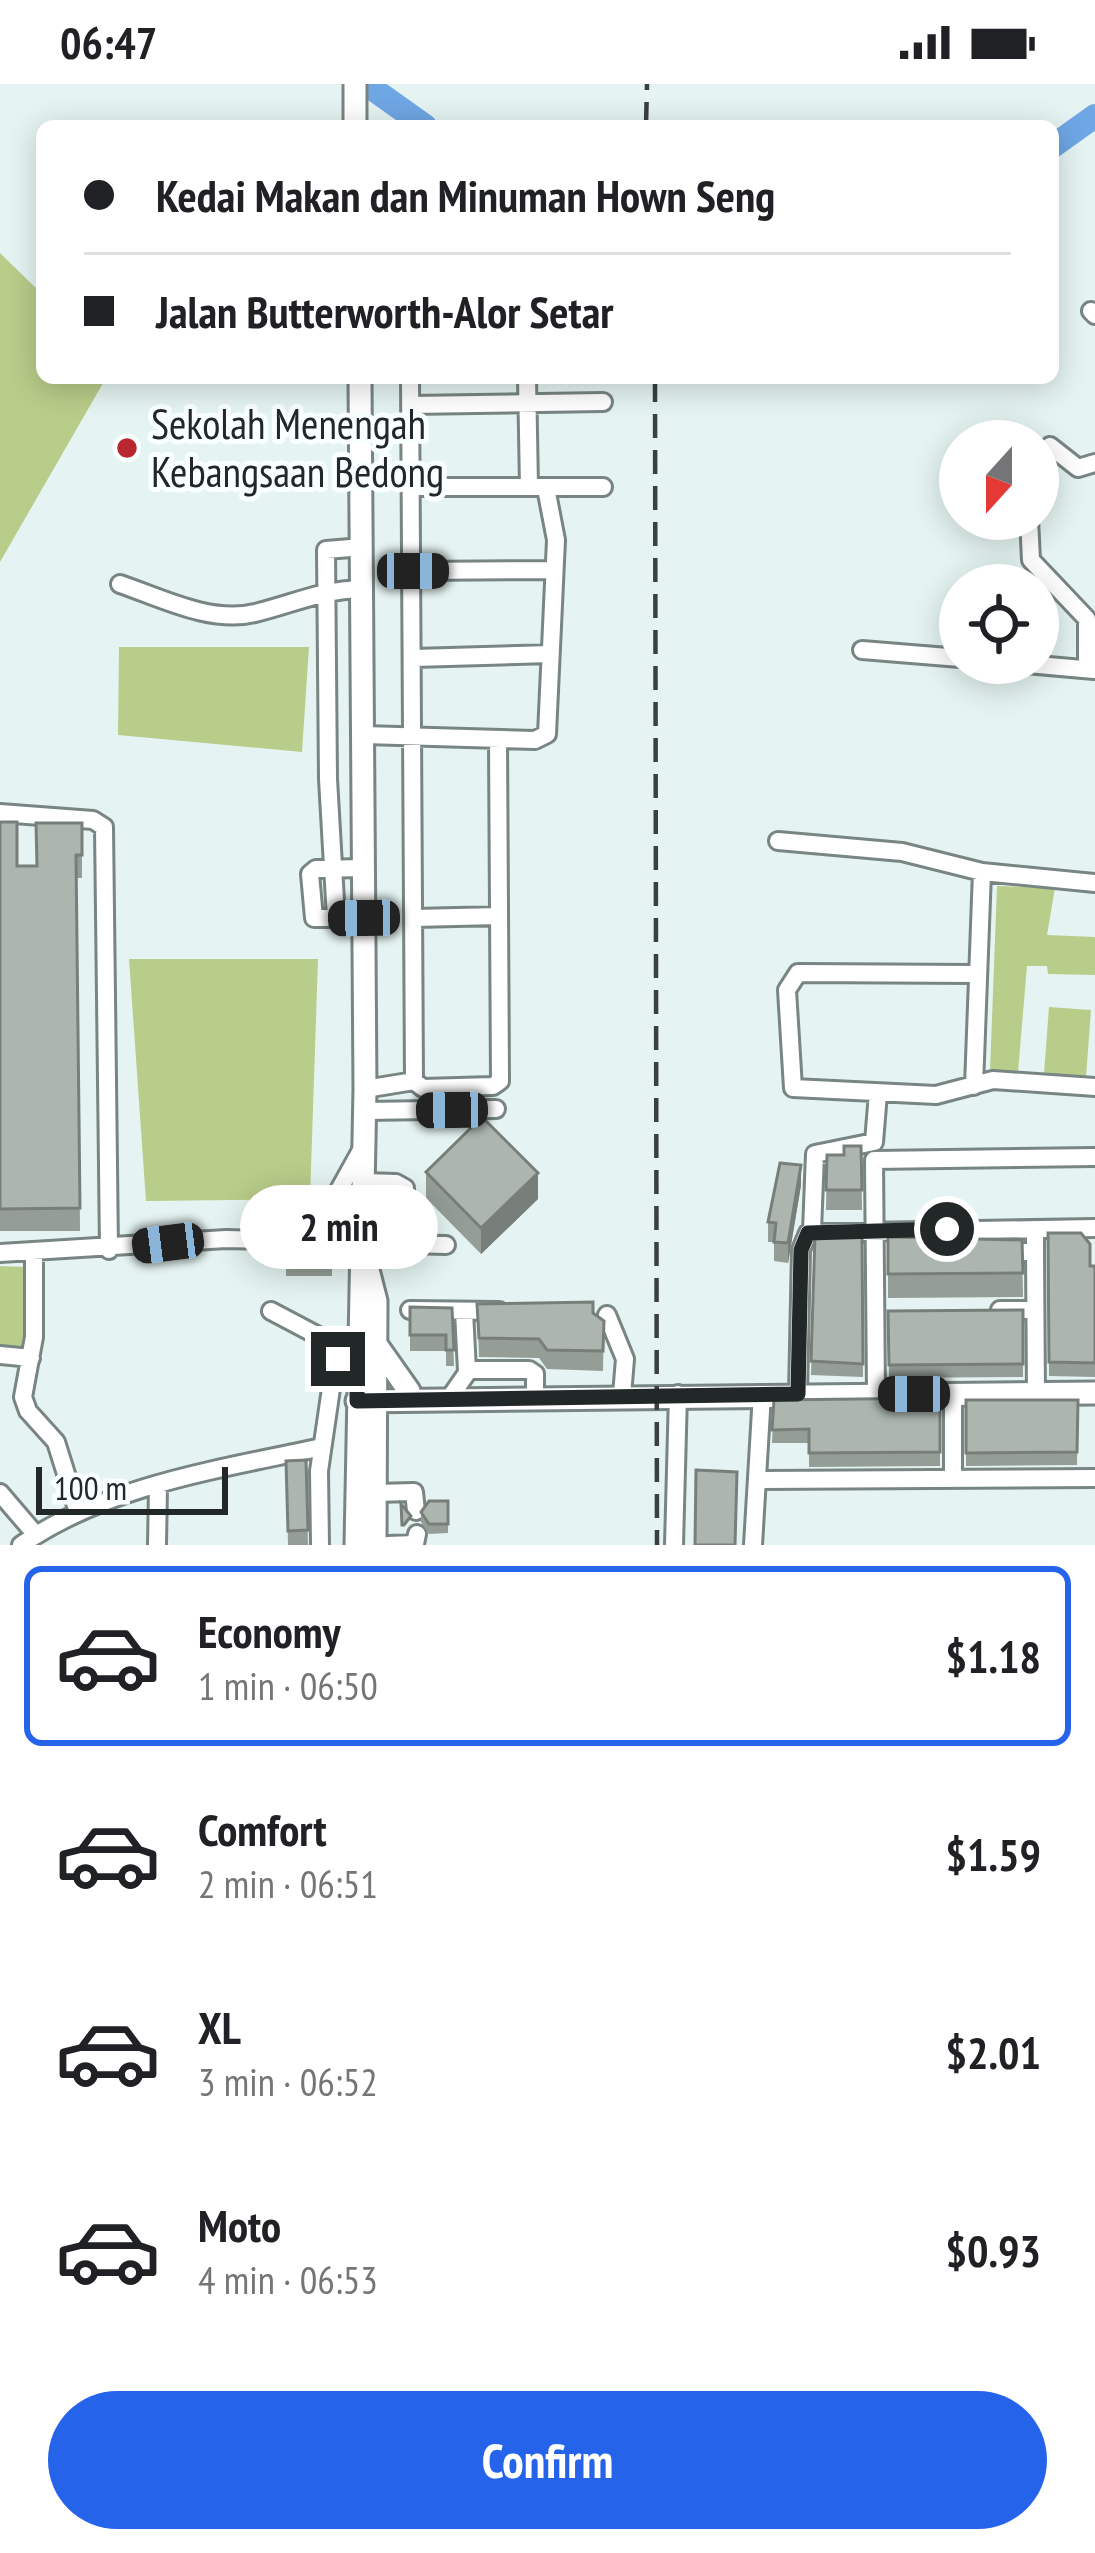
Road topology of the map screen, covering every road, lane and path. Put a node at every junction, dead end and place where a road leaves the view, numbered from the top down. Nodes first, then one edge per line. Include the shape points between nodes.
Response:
1 (355, 84) edge
2 (356, 120) edge
3 (360, 384) edge
4 (410, 384) edge
5 (526, 384) edge
6 (603, 402) dead end
7 (410, 405) junction
8 (528, 405) junction
9 (1059, 452) edge
10 (1095, 464) edge
11 (411, 487) junction
12 (538, 488) junction
13 (603, 488) dead end
14 (1030, 540) edge
15 (363, 547) junction
16 (550, 570) junction
17 (413, 571) junction
18 (120, 584) dead end
19 (363, 589) junction
20 (330, 590) junction
21 (862, 650) dead end
22 (550, 654) junction
23 (939, 656) edge
24 (414, 658) junction
25 (1059, 666) edge
26 (1091, 669) edge
27 (364, 735) junction
28 (415, 738) junction
29 (498, 740) junction
30 (0, 813) edge
31 (778, 842) dead end
32 (364, 868) junction
33 (334, 869) junction
34 (982, 872) junction
35 (1095, 883) edge
36 (499, 916) junction
37 (364, 918) junction
38 (414, 918) junction
39 (975, 974) junction
40 (414, 1082) junction
41 (974, 1086) junction
42 (1095, 1087) edge
43 (878, 1093) junction
44 (365, 1100) junction
45 (496, 1109) dead end
46 (365, 1143) junction
47 (1095, 1157) edge
48 (364, 1182) junction
49 (1095, 1228) edge
50 (874, 1229) junction
51 (903, 1229) junction
52 (1035, 1229) junction
53 (812, 1231) junction
54 (292, 1238) junction
55 (407, 1245) junction
56 (446, 1246) dead end
57 (364, 1248) junction
58 (109, 1250) junction
59 (908, 1252) edge
60 (994, 1252) edge
61 (1035, 1252) junction
62 (0, 1253) edge
63 (34, 1253) junction
64 (410, 1310) edge
65 (989, 1310) edge
66 (1035, 1310) junction
67 (271, 1311) dead end
68 (464, 1311) junction
69 (874, 1311) junction
70 (898, 1311) edge
71 (519, 1312) edge
72 (607, 1315) dead end
73 (376, 1335) junction
74 (0, 1355) edge
75 (347, 1356) junction
76 (31, 1358) junction
77 (467, 1371) junction
78 (1095, 1393) edge
79 (678, 1394) junction
80 (762, 1394) junction
81 (798, 1394) junction
82 (875, 1394) junction
83 (953, 1394) junction
84 (1036, 1394) junction
85 (464, 1395) junction
86 (622, 1395) junction
87 (366, 1396) junction
88 (407, 1396) junction
89 (535, 1396) junction
90 (375, 1439) junction
91 (322, 1447) junction
92 (953, 1478) junction
93 (1095, 1478) edge
94 (757, 1480) junction
95 (158, 1486) junction
96 (0, 1493) edge
97 (375, 1493) junction
98 (416, 1511) edge
99 (78, 1512) junction
100 (417, 1534) dead end
101 (29, 1540) edge
102 (158, 1545) edge
103 (320, 1545) edge
104 (356, 1545) edge
105 (375, 1545) edge
106 (388, 1545) edge
107 (674, 1545) edge
108 (753, 1545) edge

1 - 2 main road
3 - 15 main road
4 - 7 street
5 - 8 street
6 - 8 street
7 - 8 street
7 - 11 street
8 - 12 street
9 - 10 street via 1078,467
11 - 12 street
11 - 17 street
12 - 13 street
12 - 16 street via 555,524
14 - 26 street via 1031,560 1087,619
15 - 19 main road
15 - 20 street via 326,550
16 - 17 street
16 - 22 street
17 - 24 street
18 - 20 street via 226,615
19 - 20 street
19 - 27 main road
20 - 33 street
21 - 23 street
22 - 24 street
22 - 29 street via 547,734
24 - 28 street
25 - 26 street
27 - 28 street
27 - 32 main road
28 - 29 street
28 - 38 street
29 - 36 street
30 - 58 street via 104,826
31 - 34 street via 902,852
32 - 33 street
32 - 37 main road
33 - 37 street via 336,918
34 - 35 street
34 - 39 street
36 - 38 street
36 - 40 street via 500,1081 423,1088
37 - 44 main road
38 - 40 street
39 - 41 street
39 - 43 street via 793,977 787,990 794,1088
40 - 44 street
41 - 42 street
41 - 43 street via 936,1095
43 - 53 street via 874,1142 815,1154
44 - 45 street
44 - 46 main road
46 - 48 main road
46 - 54 street via 326,1209
47 - 50 street via 876,1159
48 - 55 street via 405,1188
48 - 57 main road
49 - 52 street
50 - 51 street
50 - 53 street
50 - 69 street
51 - 52 street
51 - 59 street
52 - 61 street
53 - 81 street via 801,1250
54 - 57 street
54 - 58 street
55 - 56 street
55 - 57 street
57 - 73 main road
57 - 75 main road
58 - 63 street
60 - 61 street
61 - 66 street
62 - 63 street
63 - 76 street
64 - 68 street
65 - 66 street
66 - 84 street
67 - 75 street
68 - 71 street
68 - 77 street
69 - 70 street
69 - 82 street
72 - 86 street via 625,1359
73 - 87 main road
73 - 88 main road
74 - 76 street
75 - 87 main road
75 - 91 street
76 - 99 street via 25,1405 56,1442
77 - 85 street
77 - 89 street via 531,1370
78 - 84 main road
79 - 80 main road
79 - 86 main road
79 - 107 street
80 - 81 main road
80 - 94 street
81 - 82 main road
82 - 83 main road
83 - 84 main road
83 - 92 street
85 - 88 main road
85 - 89 main road
86 - 89 main road
87 - 88 main road
87 - 90 main road
87 - 104 main road
88 - 90 main road
90 - 97 main road
91 - 95 street
91 - 103 street
92 - 93 street
92 - 94 street
94 - 108 street
95 - 99 street
95 - 102 street
96 - 101 street
97 - 98 street via 416,1493
97 - 105 main road
99 - 101 street
100 - 106 street via 415,1544

